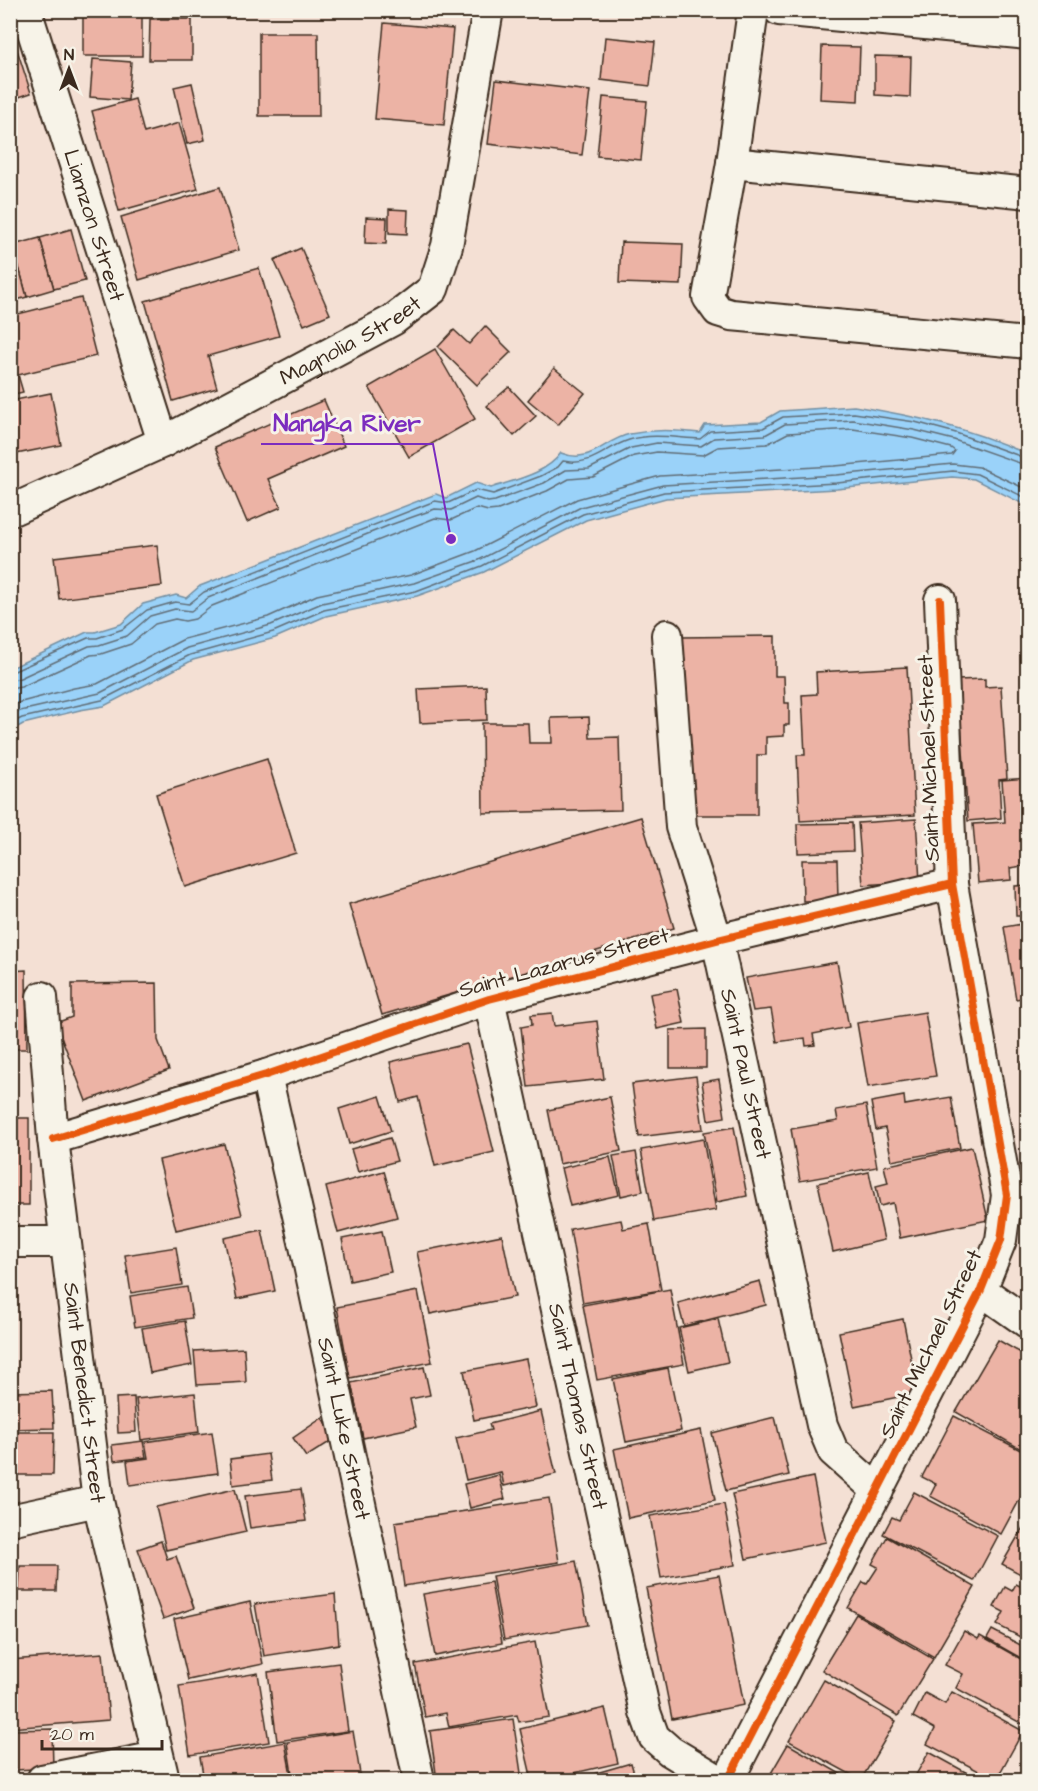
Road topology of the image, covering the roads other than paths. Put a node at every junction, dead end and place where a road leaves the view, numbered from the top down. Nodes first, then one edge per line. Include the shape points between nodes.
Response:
1 (26, 10) edge
2 (488, 10) edge
3 (753, 10) edge
4 (779, 10) edge
5 (1028, 34) edge
6 (732, 163) junction
7 (1028, 193) edge
8 (1028, 343) edge
9 (163, 442) junction
10 (10, 512) edge
11 (940, 600) dead end
12 (667, 635) dead end
13 (952, 884) junction
14 (717, 940) junction
15 (42, 997) dead end
16 (489, 999) junction
17 (266, 1075) junction
18 (53, 1139) junction
19 (10, 1242) edge
20 (65, 1242) junction
21 (981, 1290) junction
22 (1028, 1323) edge
23 (878, 1491) junction
24 (98, 1501) junction
25 (10, 1520) edge
26 (160, 1769) edge
27 (42, 1780) edge
28 (419, 1780) edge
29 (718, 1780) edge
30 (728, 1780) edge

1 - 9 street, Liamzon Street
2 - 9 street, Magnolia Street via 447,246 433,289 393,320
3 - 6 street
4 - 5 street
6 - 7 street
6 - 8 street via 708,297 718,311
9 - 10 street, Magnolia Street
11 - 13 street, Saint Michael Street
12 - 14 street, Saint Paul Street via 681,827
13 - 14 street, Saint Lazarus Street
13 - 21 street, Saint Michael Street via 1007,1195 1001,1240
14 - 16 street, Saint Lazarus Street
14 - 23 street, Saint Paul Street via 822,1425 833,1451
15 - 18 street, Saint Benedict Street
16 - 17 street, Saint Lazarus Street
16 - 29 street, Saint Thomas Street via 645,1712 654,1737
17 - 18 street, Saint Lazarus Street
17 - 28 street, Saint Luke Street
18 - 20 street, Saint Benedict Street
19 - 20 street
20 - 24 street, Saint Benedict Street
21 - 22 street
21 - 23 street, Saint Michael Street
23 - 30 street, Saint Michael Street
24 - 25 street
24 - 26 street, Saint Benedict Street
26 - 27 street

